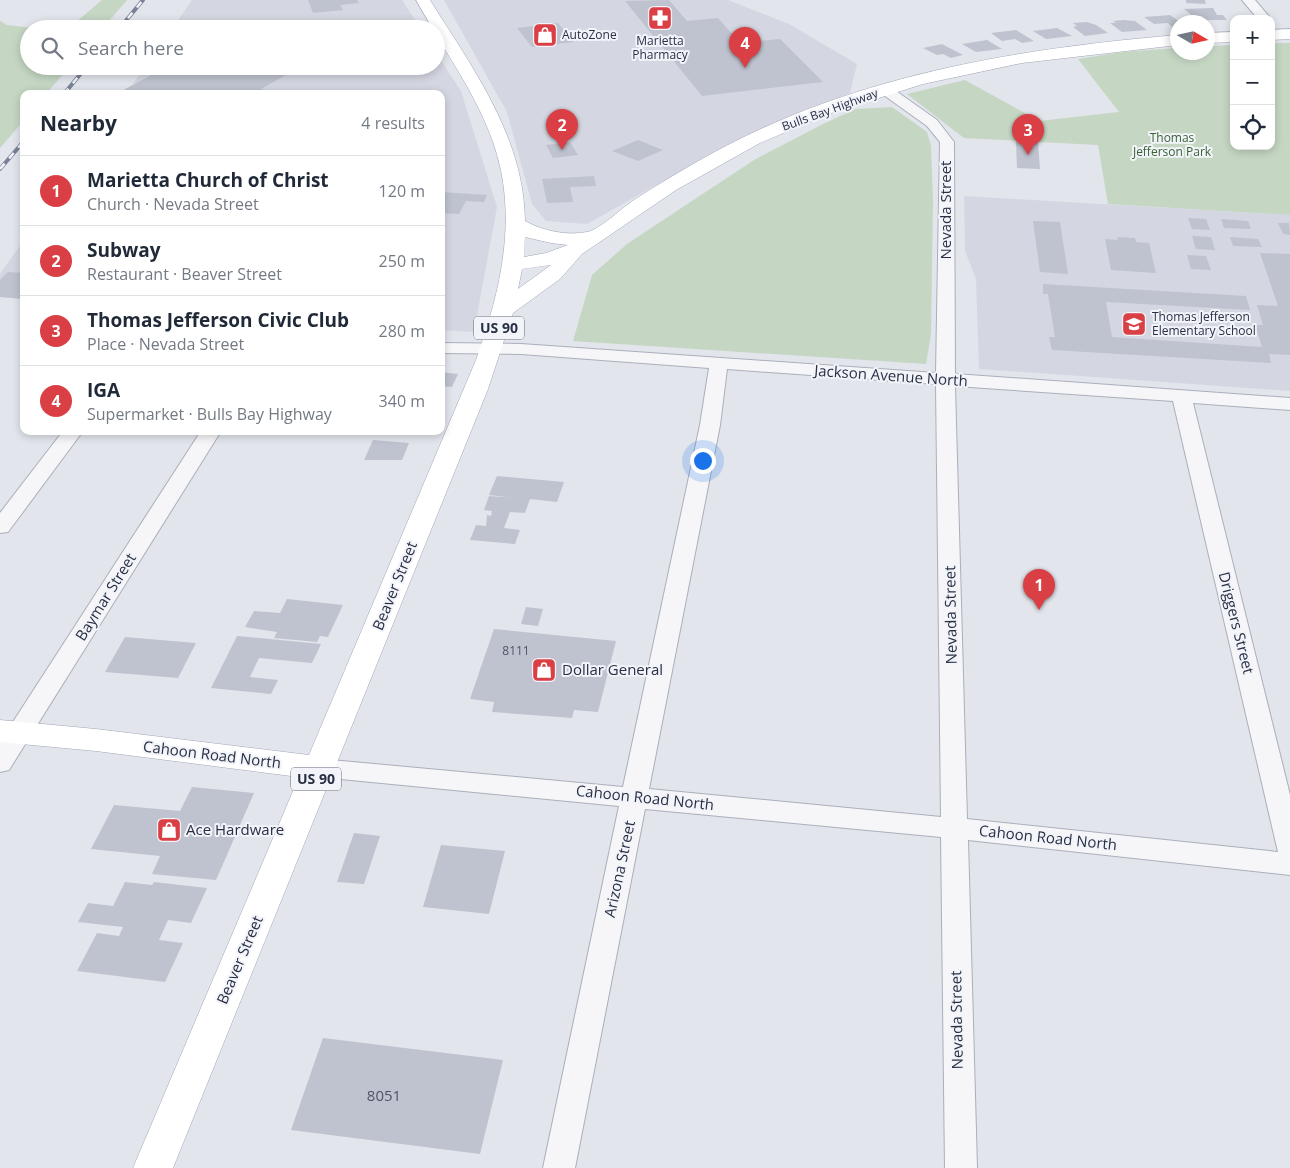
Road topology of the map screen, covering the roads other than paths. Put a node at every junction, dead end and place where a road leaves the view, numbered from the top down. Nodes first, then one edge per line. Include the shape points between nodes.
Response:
1 (424, 0) edge
2 (1248, 0) edge
3 (1261, 15) edge
4 (435, 20) edge
5 (1230, 36) edge
6 (445, 37) edge
7 (1215, 37) edge
8 (1170, 41) edge
9 (888, 89) junction
10 (516, 224) junction
11 (584, 244) junction
12 (513, 264) junction
13 (504, 309) junction
14 (445, 348) edge
15 (492, 349) junction
16 (720, 363) junction
17 (947, 380) junction
18 (1182, 396) junction
19 (1290, 404) edge
20 (70, 435) edge
21 (208, 435) edge
22 (0, 527) edge
23 (10, 732) edge
24 (0, 764) edge
25 (320, 768) junction
26 (634, 797) junction
27 (953, 828) junction
28 (1290, 850) edge
29 (1290, 864) edge
30 (153, 1168) edge
31 (559, 1168) edge
32 (960, 1168) edge

1 - 4 main road, Beaver Street / US 90
2 - 3 street
5 - 7 main road
6 - 10 main road, Beaver Street / US 90 via 503,145 510,172
8 - 9 main road, Bulls Bay Highway via 1102,46 1017,59
9 - 11 main road, Bulls Bay Highway via 808,116 738,147 666,188
9 - 17 street, Nevada Street via 932,123 947,142
10 - 11 main road via 540,236
10 - 12 main road, Beaver Street / US 90
11 - 12 main road, Bulls Bay Highway via 545,260
11 - 13 main road via 553,275
12 - 13 main road, Beaver Street / US 90
13 - 15 main road, Beaver Street / US 90
14 - 15 street, Jackson Avenue North
15 - 16 street, Jackson Avenue North
15 - 25 main road, Beaver Street / US 90
16 - 17 street, Jackson Avenue North
16 - 26 street, Arizona Street
17 - 18 street, Jackson Avenue North
17 - 27 street, Nevada Street
18 - 19 street, Jackson Avenue North
18 - 28 street, Driggers Street
20 - 22 street
21 - 23 street, Baymar Street
23 - 24 street, Baymar Street
23 - 25 main road, Cahoon Road North
25 - 26 street, Cahoon Road North
25 - 30 main road, Beaver Street / US 90
26 - 27 street, Cahoon Road North
26 - 31 street, Arizona Street
27 - 29 street, Cahoon Road North
27 - 32 street, Nevada Street

